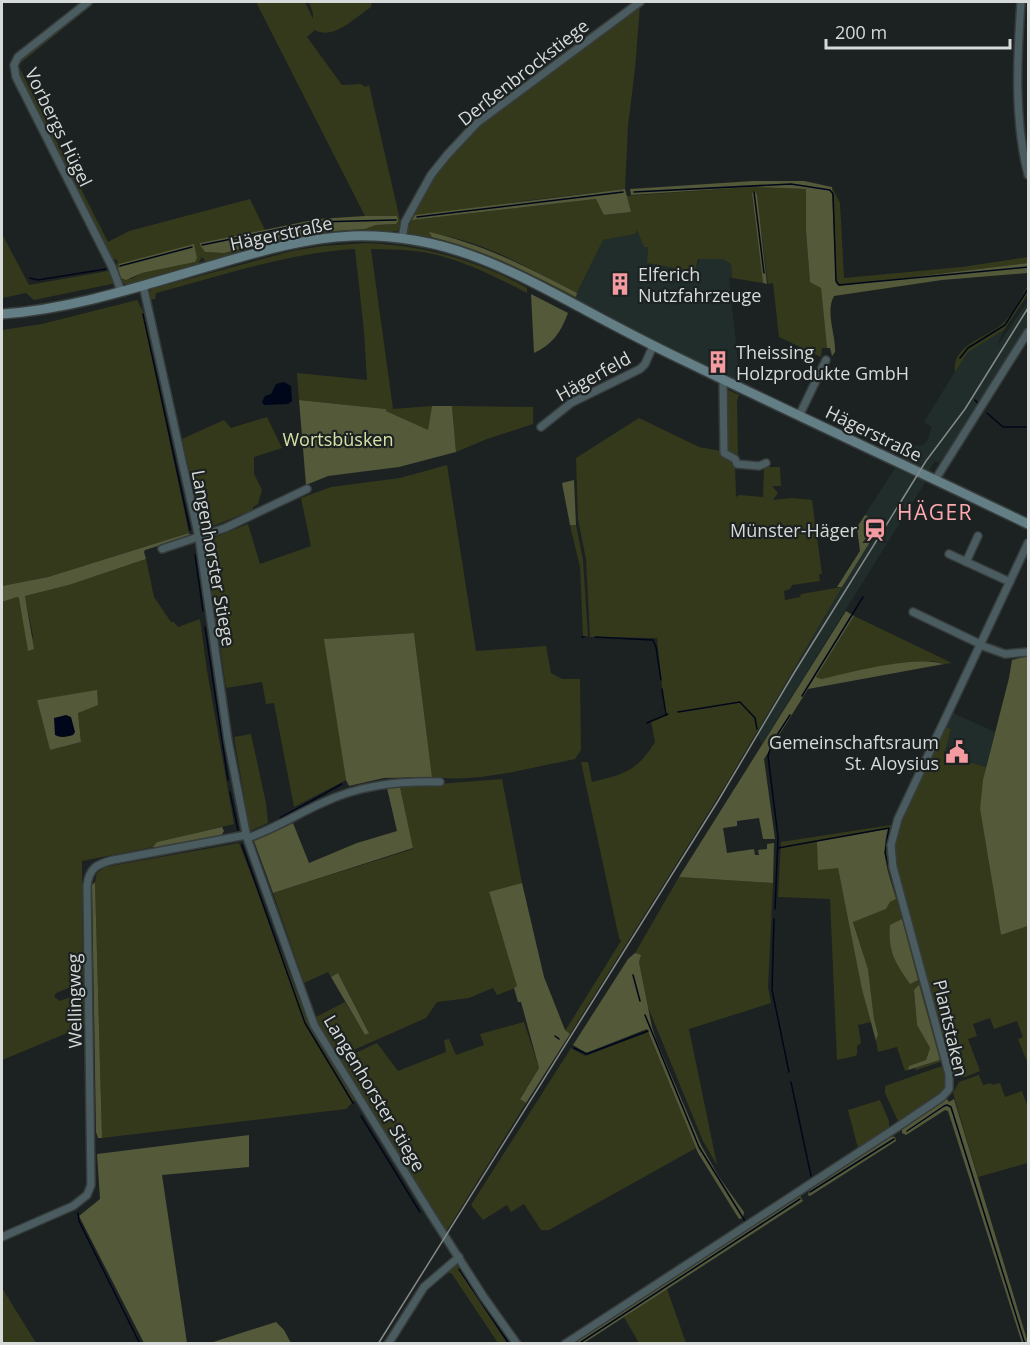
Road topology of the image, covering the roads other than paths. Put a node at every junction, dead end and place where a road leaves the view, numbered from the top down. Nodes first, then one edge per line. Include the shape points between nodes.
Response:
1 (88, 2) edge
2 (640, 2) edge
3 (1021, 2) edge
4 (631, 4) edge
5 (1029, 175) edge
6 (402, 238) junction
7 (143, 285) junction
8 (121, 291) junction
9 (2, 314) edge
10 (1029, 332) edge
11 (654, 346) junction
12 (826, 360) dead end
13 (723, 380) junction
14 (799, 416) junction
15 (541, 427) dead end
16 (766, 463) dead end
17 (935, 480) junction
18 (307, 489) dead end
19 (1029, 524) edge
20 (978, 536) dead end
21 (198, 538) junction
22 (1029, 543) edge
23 (162, 549) dead end
24 (949, 554) dead end
25 (966, 562) junction
26 (1010, 582) junction
27 (913, 612) dead end
28 (980, 645) junction
29 (1029, 652) edge
30 (440, 782) dead end
31 (246, 836) junction
32 (2, 1237) edge
33 (459, 1257) junction
34 (388, 1344) edge
35 (517, 1344) edge
36 (565, 1344) edge

1 - 8 street, Vorbergs Hügel via 18,57 14,68
2 - 4 street, Derßenbrockstiege
3 - 5 street via 1018,100
4 - 6 street, Derßenbrockstiege via 469,131 431,174 405,222
6 - 7 main road, Hägerstraße via 351,236 300,242
6 - 11 main road, Hägerstraße via 446,246 493,263
7 - 8 main road, Hägerstraße
7 - 21 street, Langenhorster Stiege
8 - 9 main road, Hägerstraße via 49,308
10 - 17 street
11 - 13 main road, Hägerstraße
11 - 15 street, Hägerfeld via 640,369 571,403
12 - 14 street, Hägerstraße
13 - 14 main road, Hägerstraße
13 - 16 street via 724,453 735,459 736,464
14 - 17 main road, Hägerstraße
17 - 19 main road, Hägerstraße
18 - 21 street
20 - 25 street
21 - 23 street
21 - 31 street, Langenhorster Stiege
22 - 26 street, Plantstaken
24 - 25 street
25 - 26 street
26 - 28 street, Plantstaken
27 - 28 street
28 - 29 street via 1005,654
28 - 36 street, Plantstaken via 898,819 891,845 893,867 949,1074 949,1089 921,1112
30 - 31 street via 396,782 355,790
31 - 32 street, Wellingweg via 114,860 91,870 87,886 90,1188 73,1206
31 - 33 street, Langenhorster Stiege via 314,1025
33 - 34 street via 424,1287
33 - 35 street, Langenhorster Stiege

